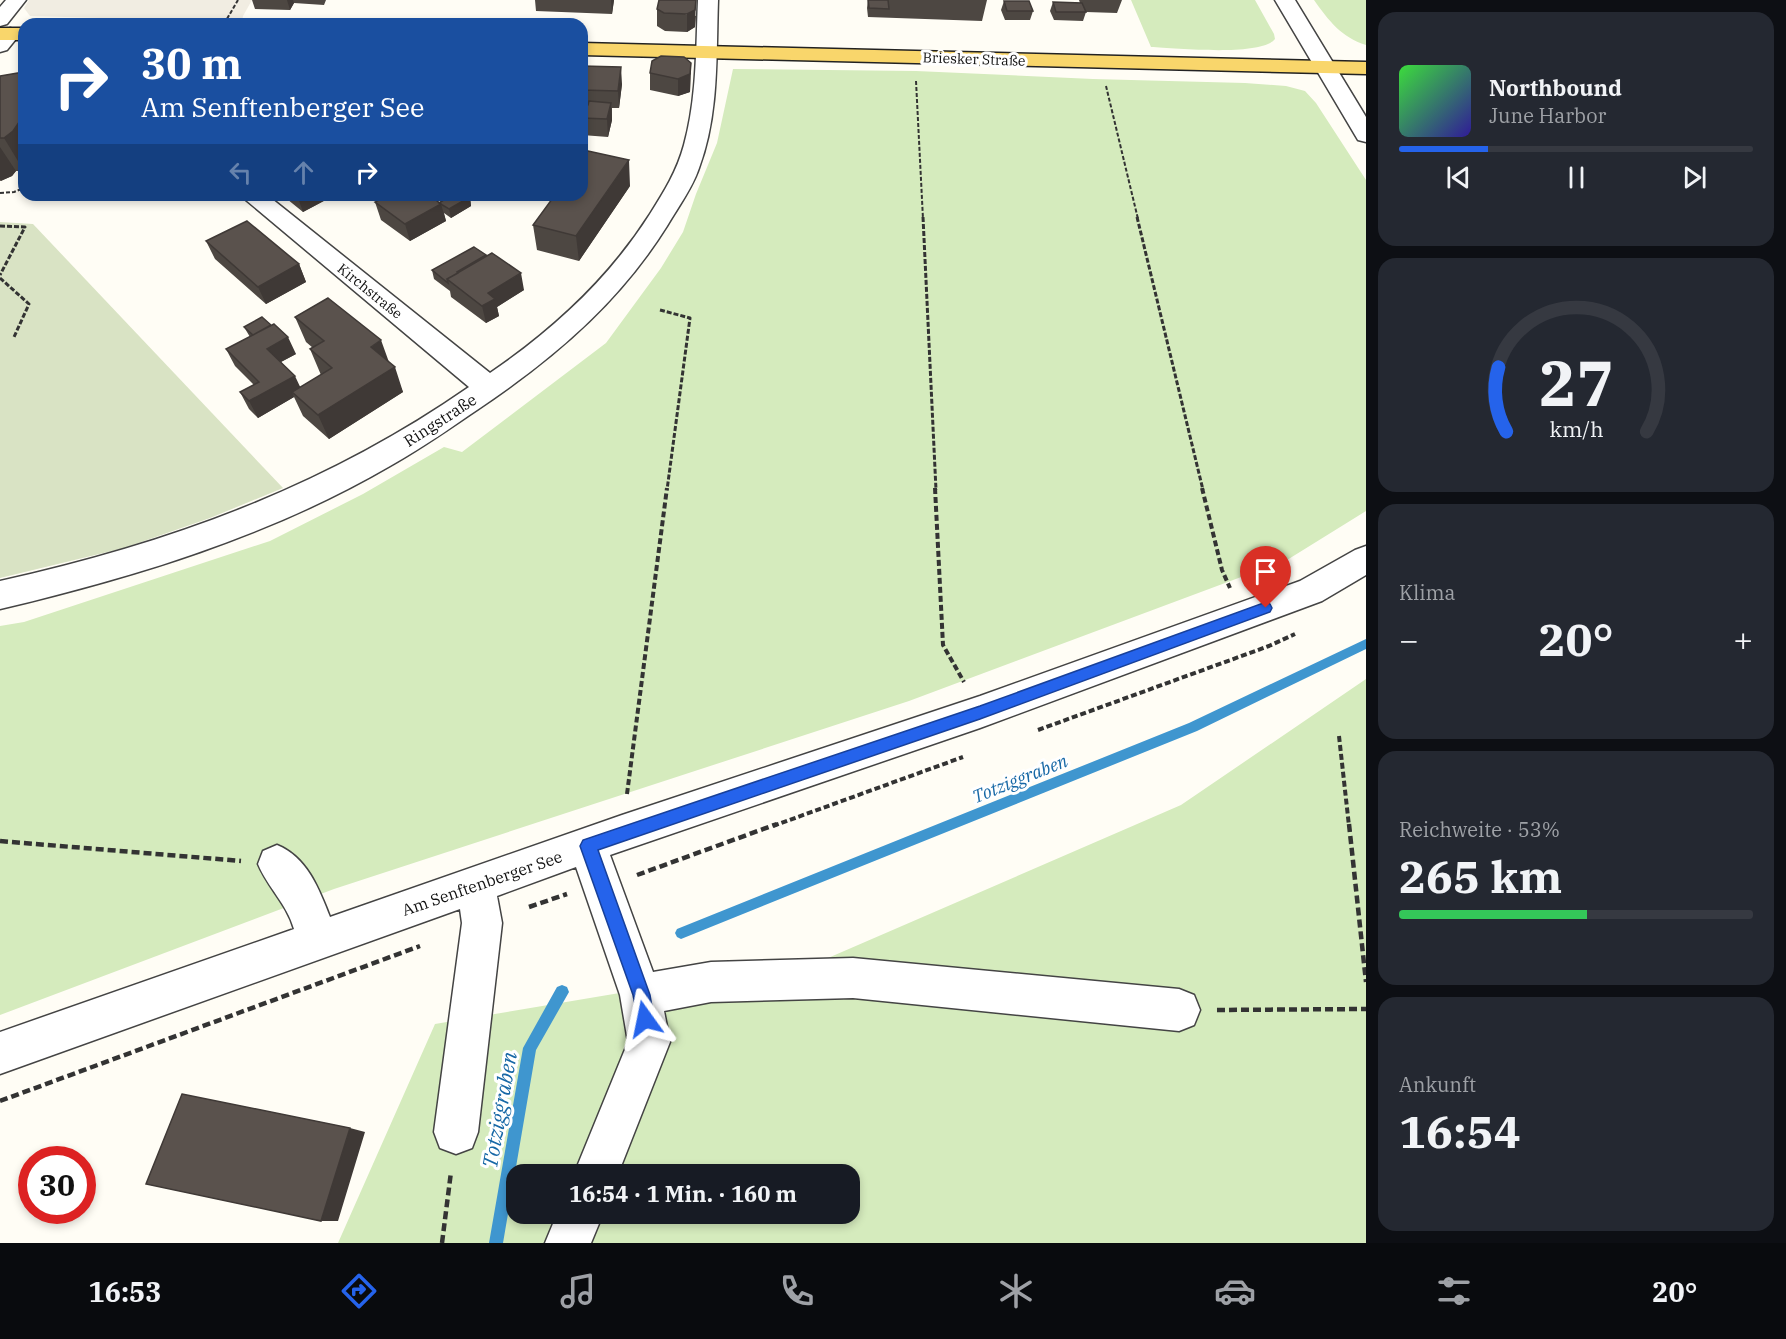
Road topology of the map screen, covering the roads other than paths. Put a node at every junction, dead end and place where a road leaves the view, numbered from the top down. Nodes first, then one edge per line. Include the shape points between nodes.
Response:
1 (16, 0) edge
2 (708, 0) edge
3 (1285, 0) edge
4 (6, 31) edge
5 (588, 49) edge
6 (705, 52) junction
7 (1325, 67) junction
8 (1366, 68) edge
9 (1366, 135) edge
10 (259, 201) edge
11 (489, 388) junction
12 (1366, 559) edge
13 (0, 595) edge
14 (604, 854) junction
15 (277, 864) road end
16 (479, 904) junction
17 (317, 940) junction
18 (641, 995) junction
19 (1179, 1010) road end
20 (0, 1053) edge
21 (456, 1132) road end
22 (600, 1164) edge
23 (576, 1224) edge
24 (568, 1243) edge

1 - 4 street
2 - 6 street, Ringstraße
3 - 7 street
5 - 6 main road, Briesker Straße
6 - 7 main road, Briesker Straße
6 - 11 street, Ringstraße via 703,114 689,166 643,247 584,315 533,358
7 - 8 main road, Briesker Straße
7 - 9 street
10 - 11 street, Kirchstraße
11 - 13 street, Ringstraße via 426,431 347,476 246,521 145,557
12 - 14 street, Am Senftenberger See via 1311,591
14 - 16 street, Am Senftenberger See
14 - 18 street
15 - 17 street via 294,880
16 - 17 street, Am Senftenberger See
16 - 21 street
17 - 20 street, Am Senftenberger See
18 - 19 street via 711,982 853,978
18 - 22 street via 650,1042
23 - 24 street

